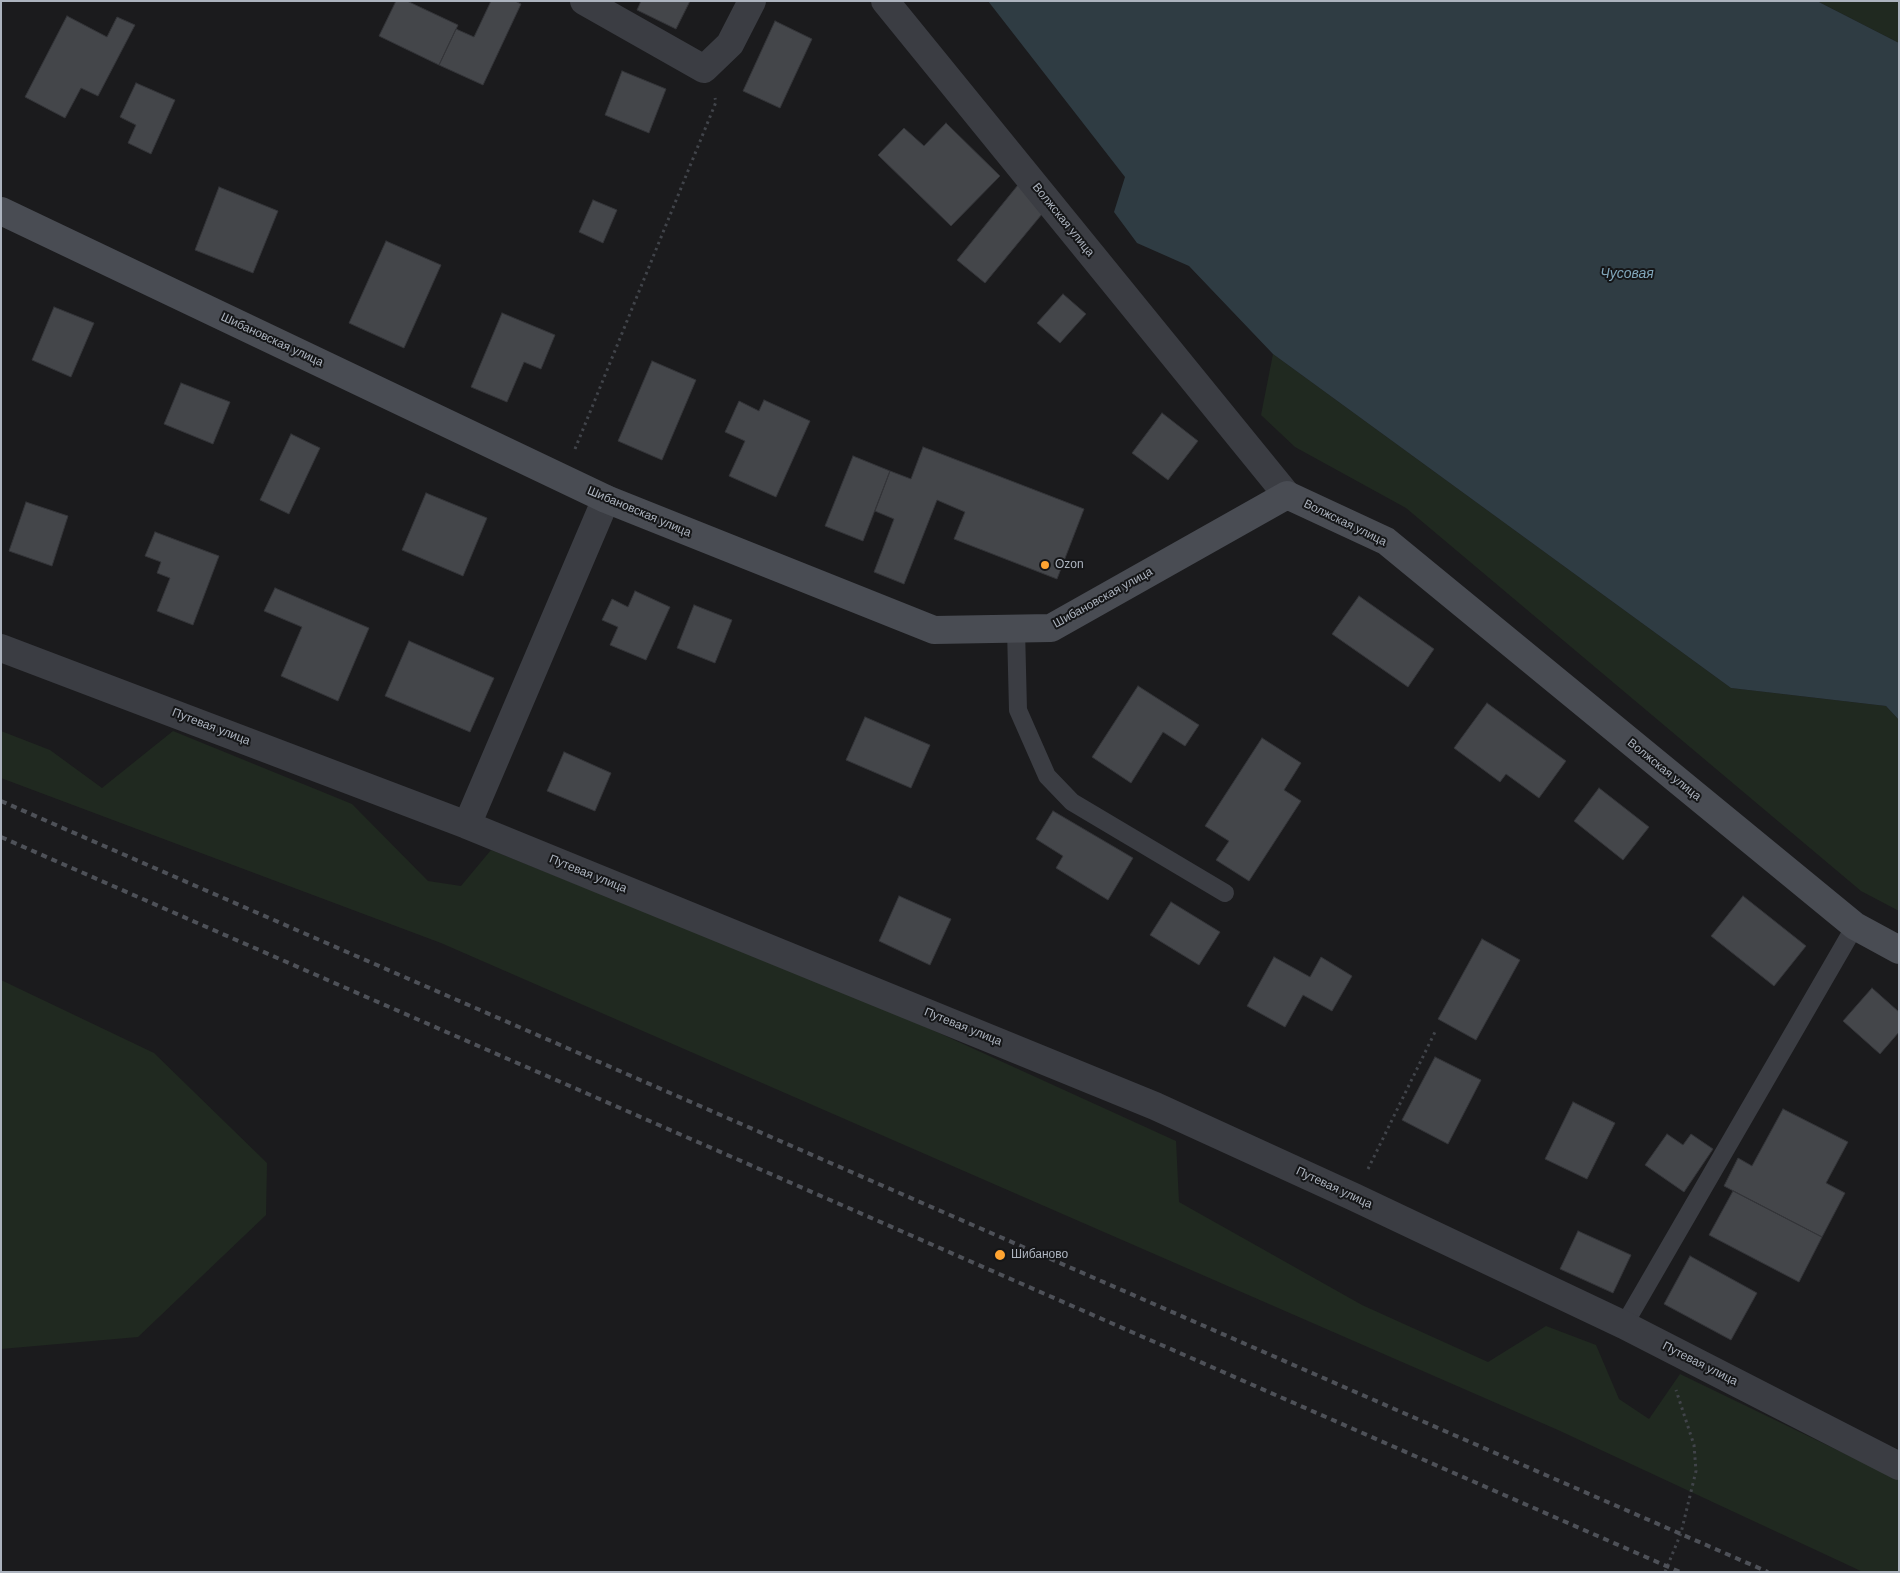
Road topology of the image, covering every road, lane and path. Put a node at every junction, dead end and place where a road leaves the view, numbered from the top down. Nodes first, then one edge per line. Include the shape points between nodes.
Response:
1 (584, 1) edge
2 (752, 1) edge
3 (885, 1) edge
4 (704, 69) junction
5 (1, 211) edge
6 (575, 450) dead end
7 (1287, 495) junction
8 (606, 499) junction
9 (1016, 629) junction
10 (1, 648) edge
11 (467, 825) junction
12 (1225, 893) dead end
13 (1855, 926) junction
14 (1899, 950) edge
15 (1436, 1030) dead end
16 (1354, 1197) junction
17 (1624, 1325) junction
18 (1667, 1347) junction
19 (1899, 1466) edge
20 (1665, 1572) edge

1 - 4 street
2 - 4 street via 730,44
3 - 7 street, Волжская улица
4 - 6 path via 716,102
5 - 8 street, Шибановская улица
7 - 9 street, Шибановская улица via 1051,628
7 - 13 street, Волжская улица via 1386,541
8 - 9 street, Шибановская улица via 934,630
8 - 11 street
9 - 12 lane via 1018,710 1047,776 1072,802
10 - 11 street, Путевая улица
11 - 16 street, Путевая улица via 1155,1106
13 - 14 street, Волжская улица
13 - 17 lane
15 - 16 path
16 - 17 street, Путевая улица
17 - 18 street, Путевая улица
18 - 19 street, Путевая улица
18 - 20 path via 1668,1372 1694,1446 1696,1471 1680,1533

